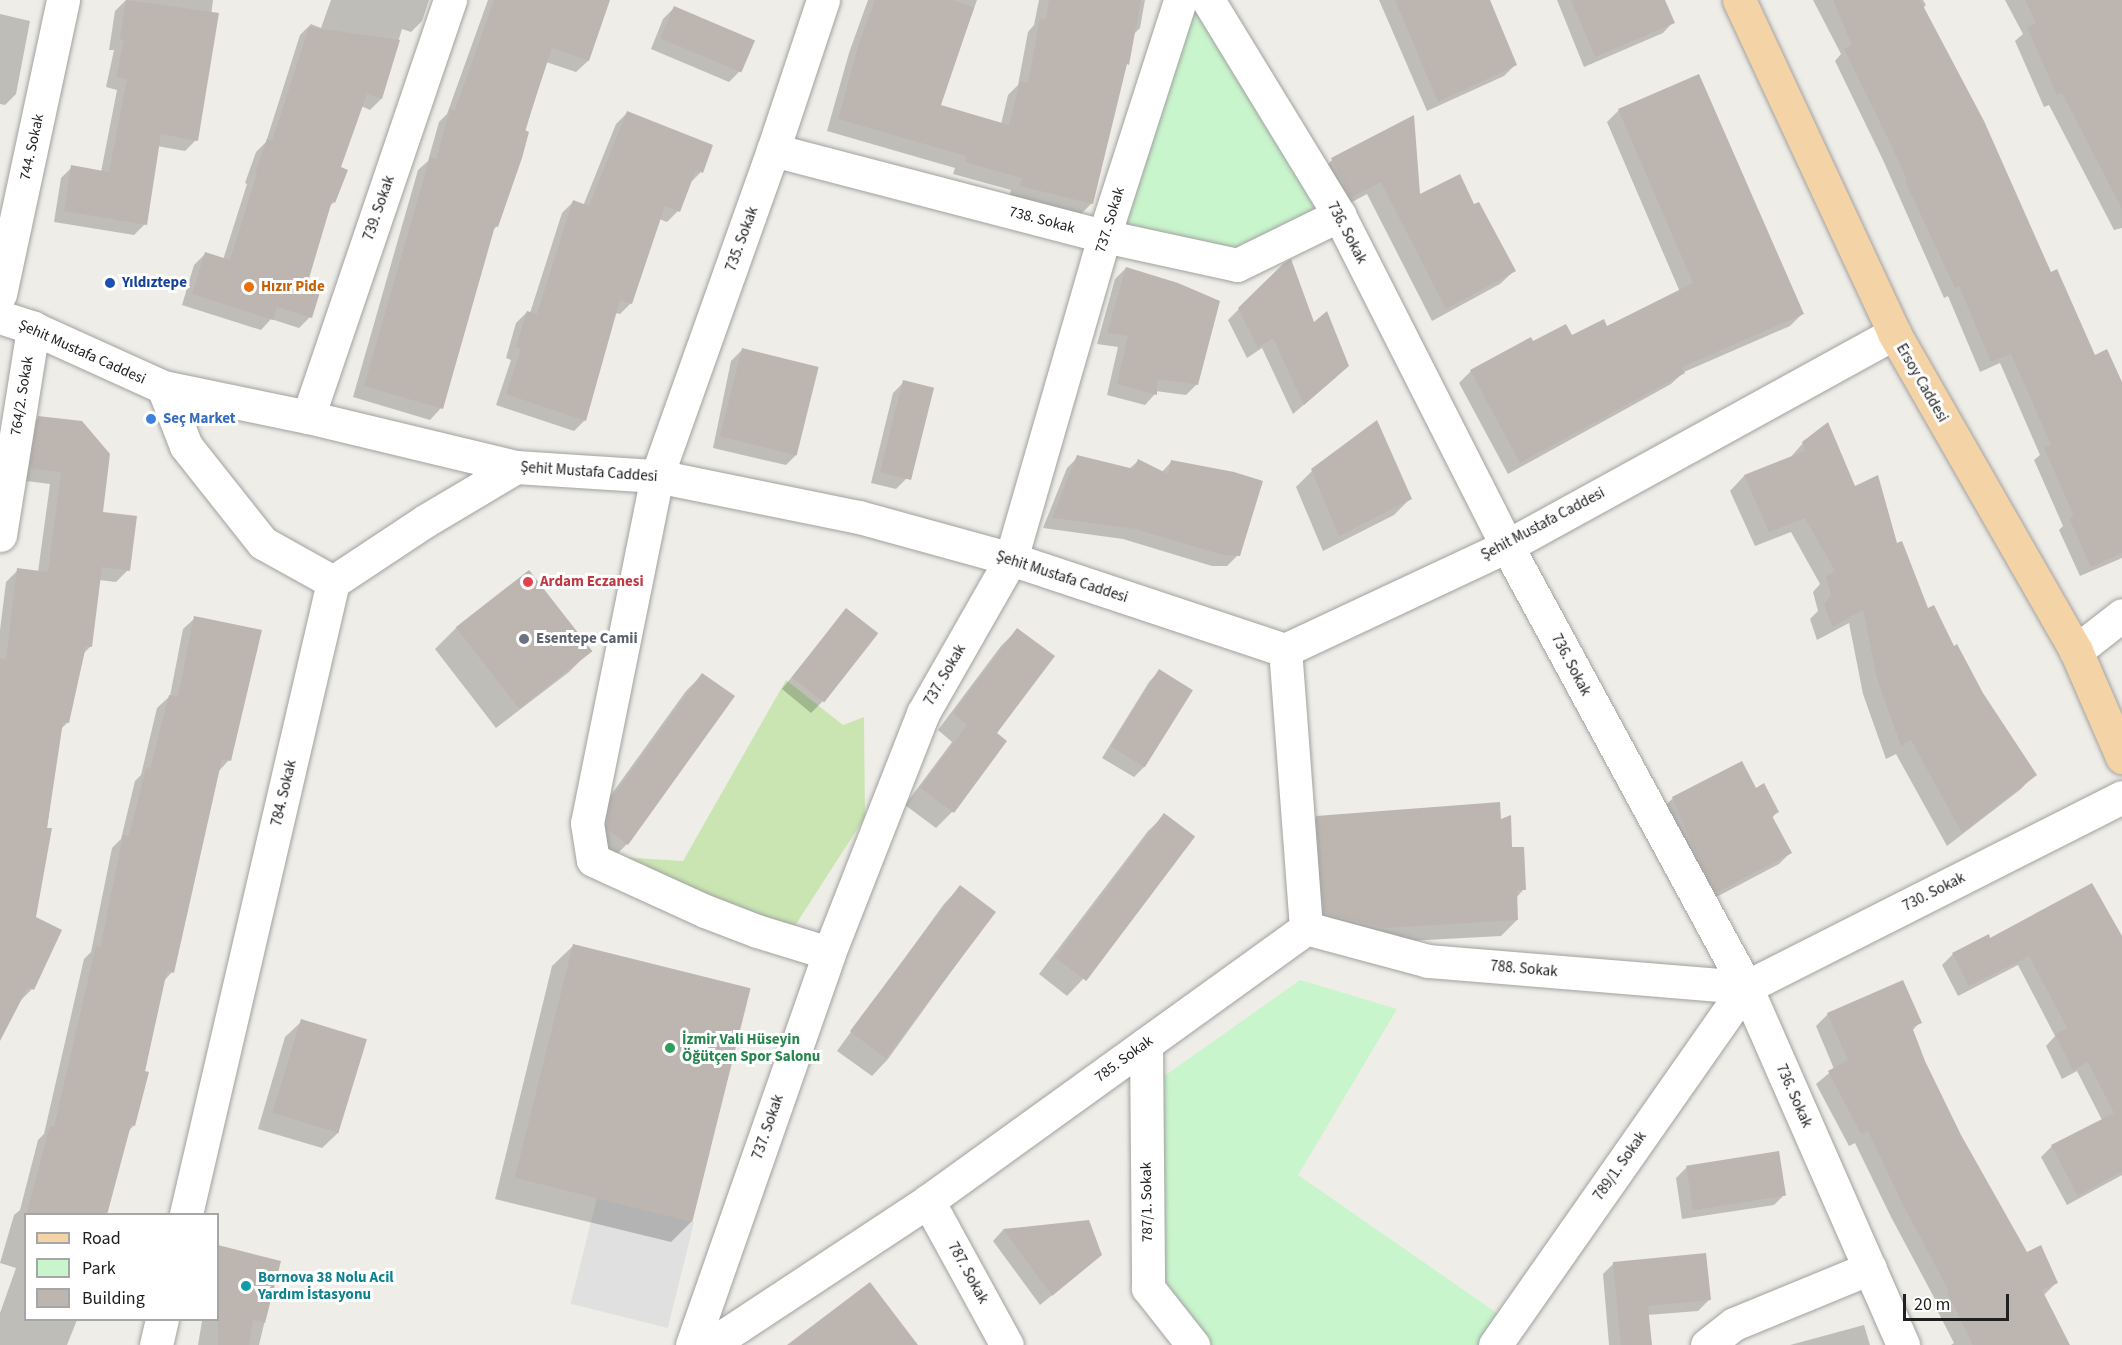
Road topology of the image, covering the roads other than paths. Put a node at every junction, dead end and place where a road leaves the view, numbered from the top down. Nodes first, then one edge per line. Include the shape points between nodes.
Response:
1 (63, 0) edge
2 (450, 0) edge
3 (823, 0) edge
4 (1180, 0) edge
5 (1208, 0) edge
6 (1739, 0) edge
7 (773, 150) junction
8 (1339, 215) junction
9 (1104, 236) junction
10 (0, 294) edge
11 (0, 317) edge
12 (33, 328) junction
13 (1894, 333) junction
14 (163, 387) junction
15 (308, 417) junction
16 (516, 468) junction
17 (657, 476) junction
18 (0, 535) edge
19 (1507, 546) junction
20 (1011, 559) junction
21 (333, 582) junction
22 (2122, 615) edge
23 (1285, 650) junction
24 (2076, 651) junction
25 (2122, 757) edge
26 (2122, 797) edge
27 (1306, 928) junction
28 (829, 952) junction
29 (1746, 987) junction
30 (1146, 1044) junction
31 (928, 1201) junction
32 (186, 1213) edge
33 (1870, 1268) junction
34 (162, 1321) edge
35 (156, 1345) edge
36 (692, 1345) edge
37 (710, 1345) edge
38 (1007, 1345) edge
39 (1194, 1345) edge
40 (1495, 1345) edge
41 (1707, 1345) edge
42 (1903, 1345) edge

1 - 10 street, 744. Sokak
2 - 15 street, 739. Sokak
3 - 7 street, 735. Sokak
4 - 9 street, 737. Sokak
5 - 8 street, 736. Sokak
6 - 13 main road, Ersoy Caddesi
7 - 9 street, 738. Sokak
7 - 17 street, 735. Sokak
8 - 9 street, 738. Sokak via 1237,265
8 - 19 street, 736. Sokak
9 - 20 street, 737. Sokak
11 - 12 street, Şehit Mustafa Caddesi
12 - 14 street, Şehit Mustafa Caddesi
12 - 18 street, 764/2. Sokak
13 - 19 street, Şehit Mustafa Caddesi
13 - 24 main road, Ersoy Caddesi
14 - 15 street, Şehit Mustafa Caddesi
14 - 21 street, Şehit Mustafa Caddesi via 186,446 263,543
15 - 16 street, Şehit Mustafa Caddesi
16 - 17 street, Şehit Mustafa Caddesi
16 - 21 street via 425,521
17 - 20 street, Şehit Mustafa Caddesi via 859,517
17 - 28 street, 735. Sokak via 588,813 593,860 715,915
19 - 23 street, Şehit Mustafa Caddesi
19 - 29 street, 736. Sokak
20 - 23 street, Şehit Mustafa Caddesi
20 - 28 street, 737. Sokak via 923,713
21 - 32 street, 784. Sokak
22 - 24 street
23 - 27 street
24 - 25 main road, Ersoy Caddesi
26 - 29 street, 730. Sokak
27 - 29 street, 788. Sokak via 1428,962
27 - 30 street, 785. Sokak
28 - 36 street, 737. Sokak
29 - 33 street, 736. Sokak
29 - 40 street, 789/1. Sokak
30 - 31 street, 785. Sokak
30 - 39 street, 787/1. Sokak via 1148,1288
31 - 37 street, 785. Sokak
31 - 38 street, 787. Sokak
33 - 41 street via 1734,1324
33 - 42 street, 736. Sokak
34 - 35 street

